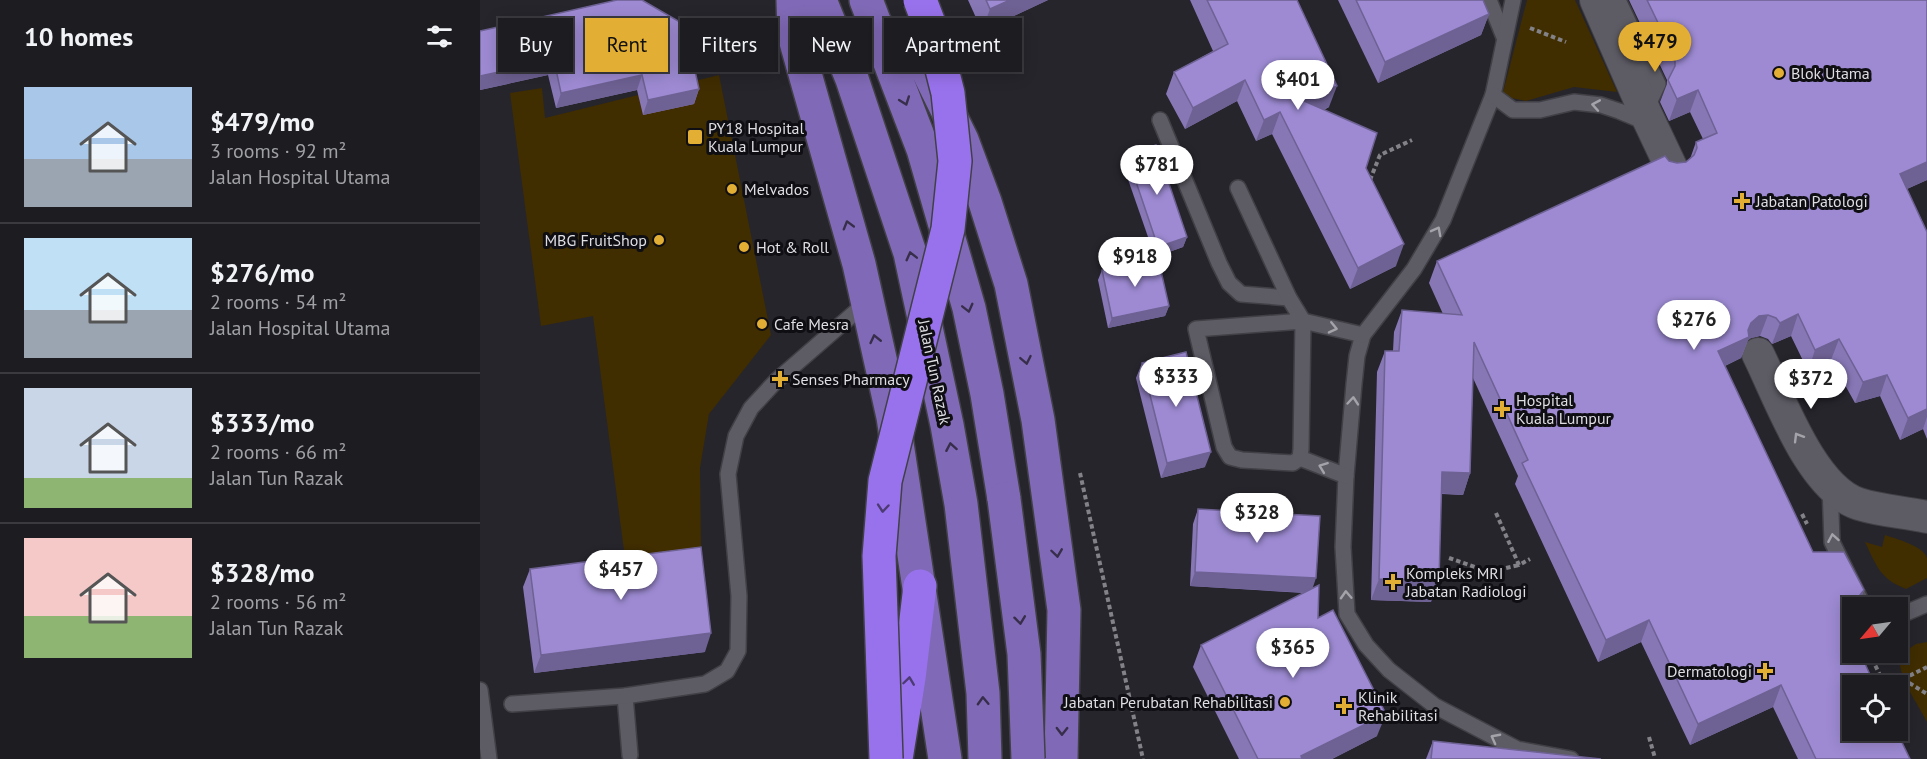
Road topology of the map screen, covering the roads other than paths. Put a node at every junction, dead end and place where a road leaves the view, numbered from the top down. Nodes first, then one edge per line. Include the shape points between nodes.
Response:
1 (793, 0) edge
2 (820, 0) edge
3 (920, 0) edge
4 (1489, 0) edge
5 (1514, 0) edge
6 (1596, 0) edge
7 (1618, 0) edge
8 (871, 13) edge
9 (1504, 37) junction
10 (1492, 95) junction
11 (1648, 118) junction
12 (1161, 120) dead end
13 (1671, 167) edge
14 (1238, 188) dead end
15 (1289, 298) junction
16 (867, 302) junction
17 (1303, 321) junction
18 (1362, 335) junction
19 (1758, 354) dead end
20 (1300, 458) junction
21 (1346, 476) junction
22 (1830, 485) junction
23 (1927, 517) edge
24 (920, 586) junction
25 (1859, 597) edge
26 (1927, 604) edge
27 (1908, 612) edge
28 (480, 690) edge
29 (625, 696) junction
30 (512, 704) dead end
31 (630, 755) dead end
32 (489, 759) edge
33 (886, 759) edge
34 (896, 759) edge
35 (945, 759) edge
36 (985, 759) edge
37 (1028, 759) edge
38 (1061, 759) edge
39 (1571, 759) edge

16 -> 1 main road via 794,35
36 -> 2 main road, Jalan Tun Razak via 983,693 961,504 910,253 852,79
3 -> 33 highway, bridge via 948,93 954,160 948,228 885,480 879,556
4 - 9 lane
5 - 9 lane
6 - 11 street
7 - 11 lane via 1658,84
8 -> 37 main road, bridge via 923,149 969,308 1004,499 1024,654
8 -> 38 main road via 927,69 962,140 1011,284 1038,420 1064,610
9 - 10 lane
11 -> 10 lane via 1574,102 1540,110 1513,110
18 -> 10 lane via 1414,269 1443,220
11 - 13 street
12 - 15 lane via 1229,283 1241,294
14 - 15 lane
15 - 17 lane
24 -> 16 main road via 893,417
16 - 29 lane via 776,381 751,408 736,436 728,474 739,596 738,651 727,671 705,684
17 -> 18 lane
17 - 20 lane
17 - 20 lane via 1196,329 1224,447 1230,457 1293,463
21 -> 18 lane
22 -> 19 street via 1795,433
21 -> 20 lane
39 -> 21 lane via 1517,749 1435,706 1389,670 1366,645 1347,614 1343,547
22 - 23 street via 1857,503
25 -> 22 lane via 1832,543
34 -> 24 highway
24 - 35 main road
26 - 27 lane
28 - 32 lane
29 - 30 lane
29 - 31 lane

